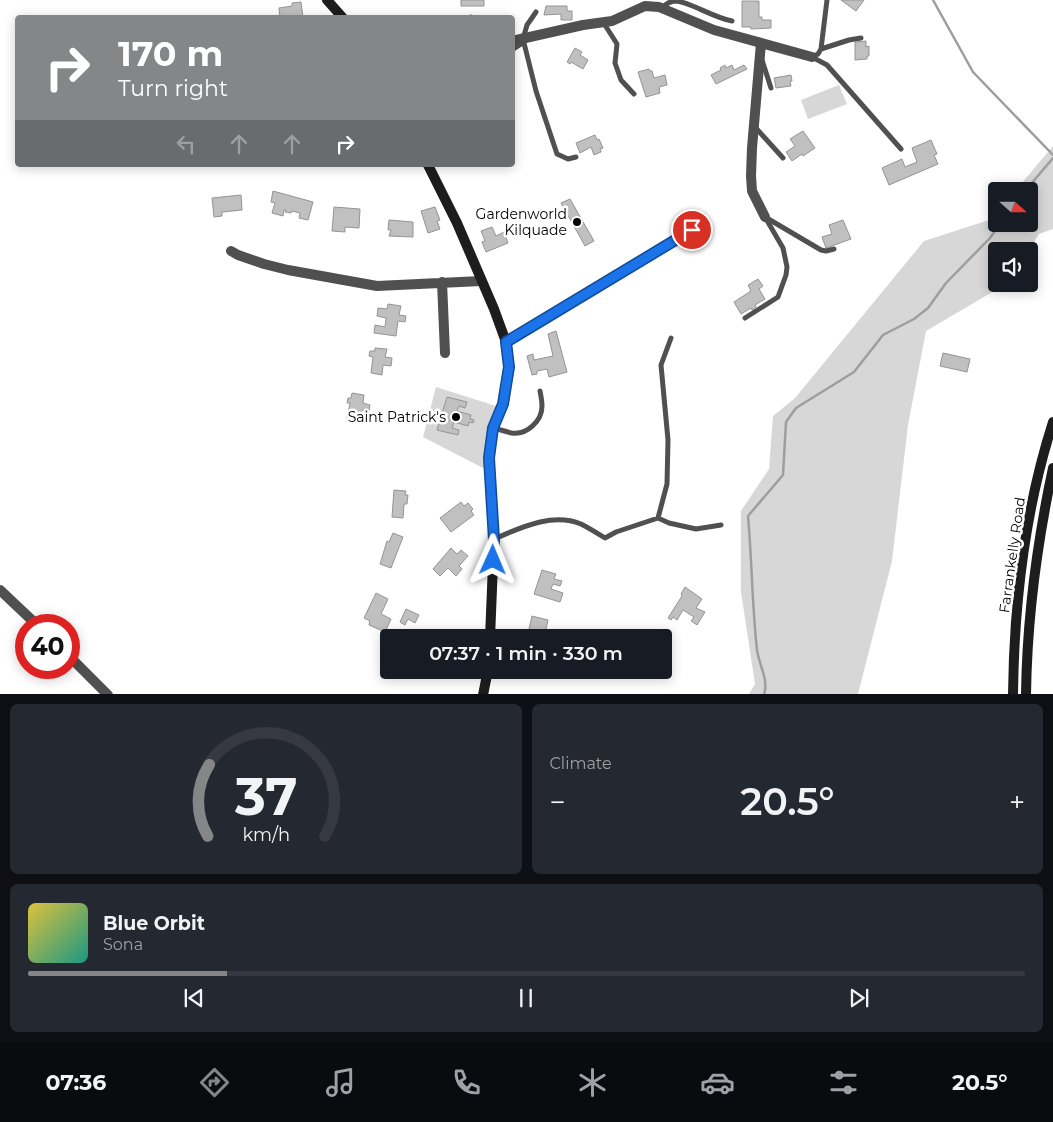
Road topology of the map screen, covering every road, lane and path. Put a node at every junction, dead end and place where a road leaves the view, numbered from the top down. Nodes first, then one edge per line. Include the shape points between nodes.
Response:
1 (327, 0) edge
2 (827, 0) edge
3 (662, 8) junction
4 (536, 12) dead end
5 (340, 15) edge
6 (732, 21) dead end
7 (603, 22) junction
8 (861, 38) dead end
9 (520, 41) edge
10 (761, 43) junction
11 (821, 49) junction
12 (812, 56) junction
13 (760, 58) junction
14 (771, 88) dead end
15 (634, 94) dead end
16 (754, 125) junction
17 (901, 149) dead end
18 (576, 157) dead end
19 (783, 158) dead end
20 (429, 167) edge
21 (765, 217) junction
22 (692, 230) dead end
23 (834, 249) dead end
24 (231, 251) dead end
25 (481, 281) junction
26 (442, 282) junction
27 (745, 318) dead end
28 (671, 338) dead end
29 (506, 342) junction
30 (445, 353) dead end
31 (540, 390) dead end
32 (1053, 422) edge
33 (493, 428) junction
34 (1053, 468) edge
35 (658, 518) junction
36 (722, 525) dead end
37 (494, 540) junction
38 (0, 590) edge
39 (25, 614) edge
40 (490, 629) edge
41 (80, 667) edge
42 (486, 679) edge
43 (108, 694) edge
44 (483, 694) edge
45 (1013, 694) edge
46 (1026, 694) edge

1 - 5 street
2 - 11 lane
3 - 6 lane via 676,1
3 - 7 street via 645,6
3 - 10 street via 714,30
4 - 9 lane
7 - 9 street
7 - 15 lane via 617,44 615,63 622,80
8 - 11 lane
9 - 18 lane via 554,149 568,159
10 - 12 street
10 - 13 street
11 - 12 lane
12 - 17 lane via 827,65
13 - 14 lane
13 - 16 street
16 - 19 lane
16 - 21 street via 752,191
20 - 25 street
21 - 23 lane via 821,250
21 - 27 lane via 783,248 786,275 778,297
22 - 29 lane
24 - 26 street via 264,264 358,284
25 - 26 street
25 - 29 street
26 - 30 street
28 - 35 lane via 661,365 668,440 667,484
29 - 33 street via 509,367 503,404
31 - 33 lane via 542,406 535,424 514,434
32 - 45 street, Farrankelly Road via 1038,476 1018,590
33 - 37 street via 489,458
34 - 46 street, Farrankelly Road via 1032,592
35 - 36 lane via 696,529
35 - 37 lane via 605,538 579,523 540,520
37 - 40 street
38 - 39 street
41 - 43 street
42 - 44 street

